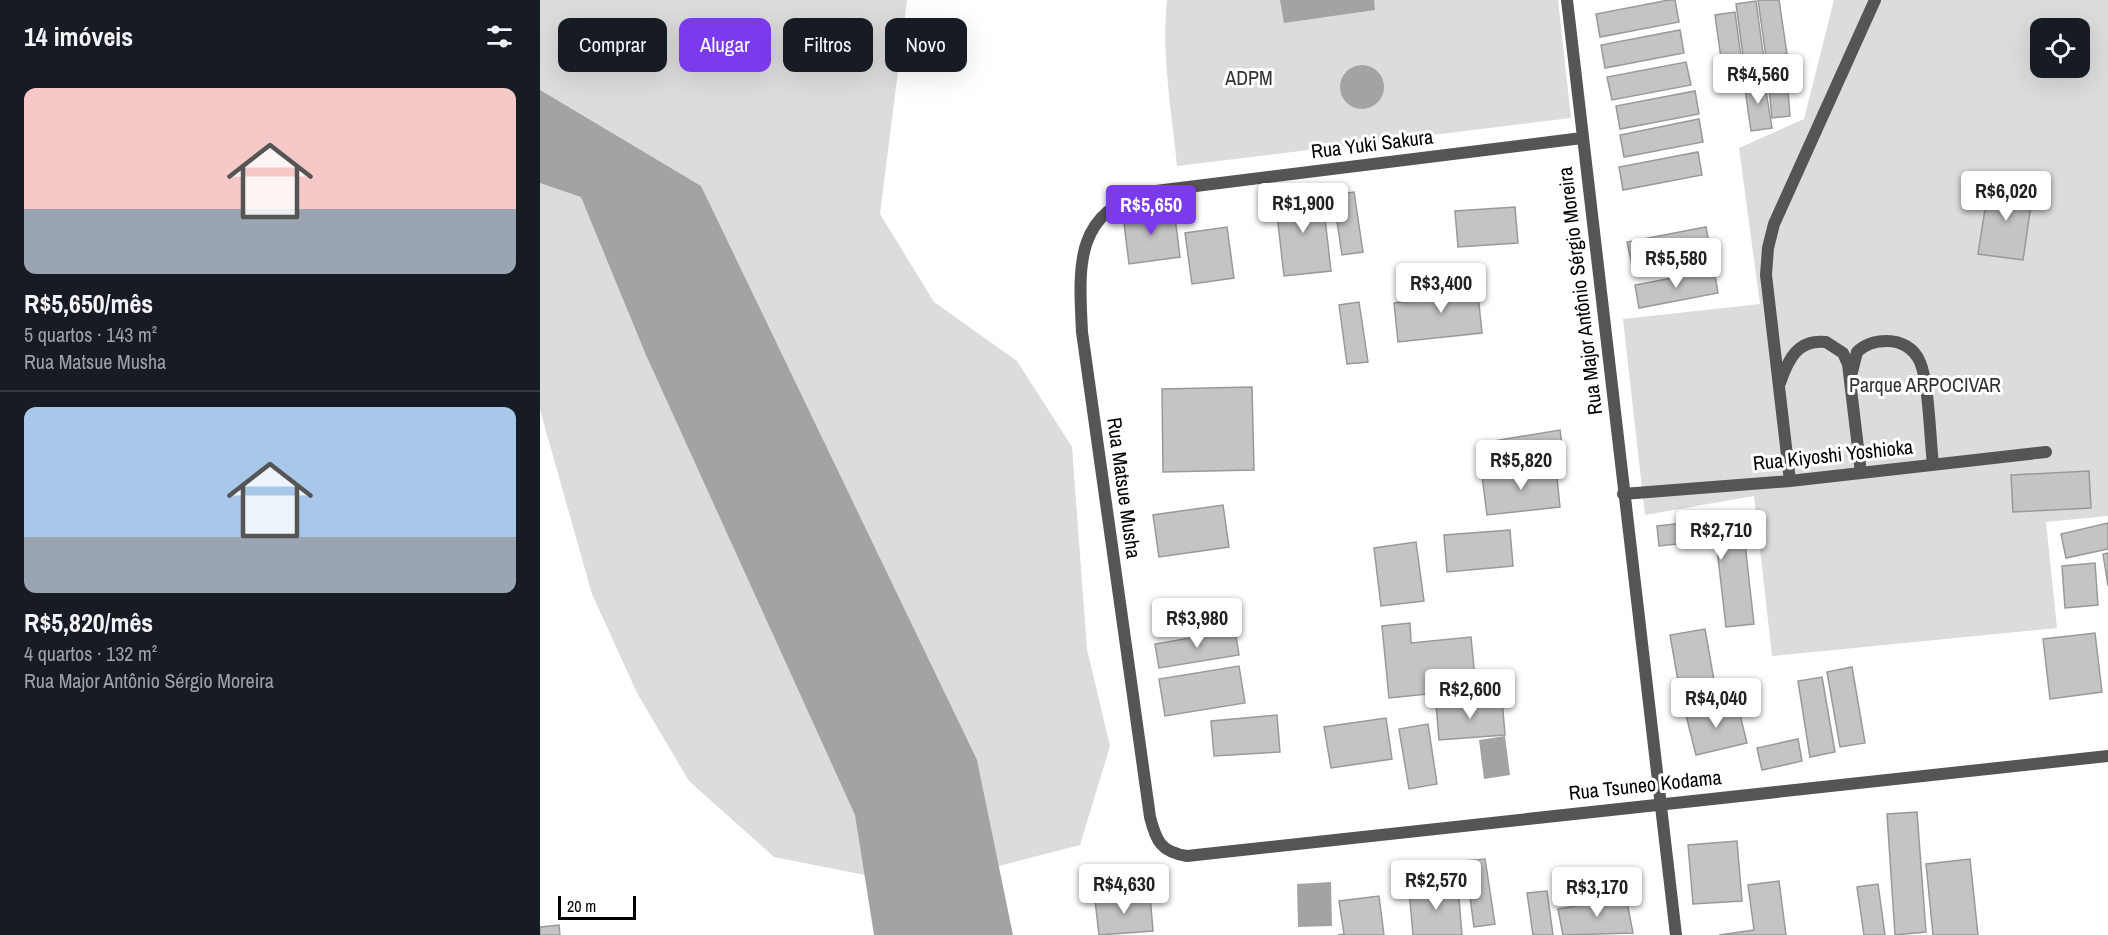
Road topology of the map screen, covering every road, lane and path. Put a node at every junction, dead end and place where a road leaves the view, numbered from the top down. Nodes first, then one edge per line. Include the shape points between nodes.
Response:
1 (1567, 0) edge
2 (1875, 0) edge
3 (1582, 138) junction
4 (1167, 188) joint
5 (1852, 379) junction
6 (1779, 387) junction
7 (2046, 452) dead end
8 (1933, 464) junction
9 (1861, 472) junction
10 (1790, 481) junction
11 (1623, 494) junction
12 (2108, 756) edge
13 (1663, 803) junction
14 (1187, 856) joint
15 (1677, 935) edge

1 - 3 street, Rua Major Antônio Sérgio Moreira
2 - 6 street via 1774,224 1768,248 1766,275
3 - 4 street, Rua Yuki Sakura
3 - 11 street, Rua Major Antônio Sérgio Moreira
4 - 14 street, Rua Matsue Musha via 1133,196 1096,221 1087,235 1081,309 1150,817 1163,847 1173,854
5 - 6 street via 1843,353 1835,345 1817,341 1804,345 1788,359
5 - 8 street via 1854,359 1863,346 1895,341 1914,352 1922,370
5 - 9 street
6 - 10 street
7 - 8 street, Rua Kiyoshi Yoshioka
8 - 9 street, Rua Kiyoshi Yoshioka
9 - 10 street, Rua Kiyoshi Yoshioka
10 - 11 street, Rua Kiyoshi Yoshioka
11 - 13 street, Rua Major Antônio Sérgio Moreira
12 - 13 street, Rua Tsuneo Kodama
13 - 14 street, Rua Tsuneo Kodama
13 - 15 street, Rua Major Antônio Sérgio Moreira

